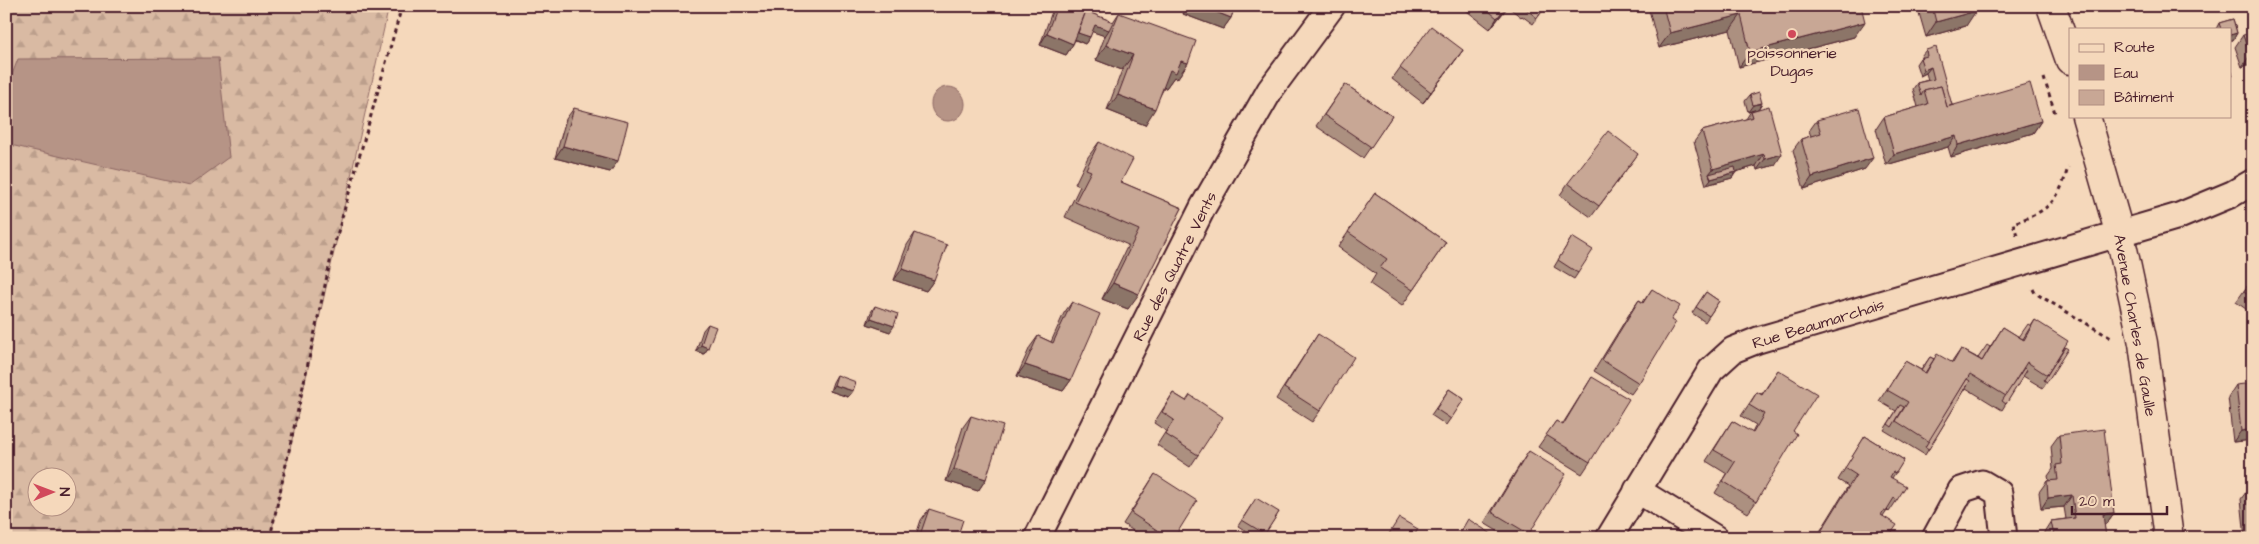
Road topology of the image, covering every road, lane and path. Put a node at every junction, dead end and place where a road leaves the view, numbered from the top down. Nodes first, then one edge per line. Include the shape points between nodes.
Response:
1 (402, 6) edge
2 (1332, 6) edge
3 (2051, 6) edge
4 (2062, 6) edge
5 (2069, 55) edge
6 (2042, 72) dead end
7 (2087, 118) edge
8 (2058, 120) dead end
9 (2069, 163) dead end
10 (2253, 182) edge
11 (2120, 234) junction
12 (2018, 241) dead end
13 (2032, 287) dead end
14 (2114, 340) dead end
15 (1637, 490) junction
16 (270, 538) edge
17 (1037, 538) edge
18 (1609, 538) edge
19 (1715, 538) edge
20 (1935, 538) edge
21 (2004, 538) edge
22 (2169, 538) edge

1 - 16 path via 332,253
2 - 17 street, Rue des Quatre Vents via 1270,90 1203,207
3 - 5 street
4 - 5 street
6 - 8 path
7 - 11 street, Avenue Charles de Gaulle
9 - 12 path via 2062,188 2051,203 2035,216 2013,223
10 - 11 street, Rue Beaumarchais via 2179,216
11 - 15 street, Rue Beaumarchais via 1733,350 1711,370
11 - 22 street, Avenue Charles de Gaulle via 2142,343
13 - 14 path via 2035,294
15 - 18 street, Rue Beaumarchais
15 - 19 street
20 - 21 street via 1961,490 1982,483 1999,493

